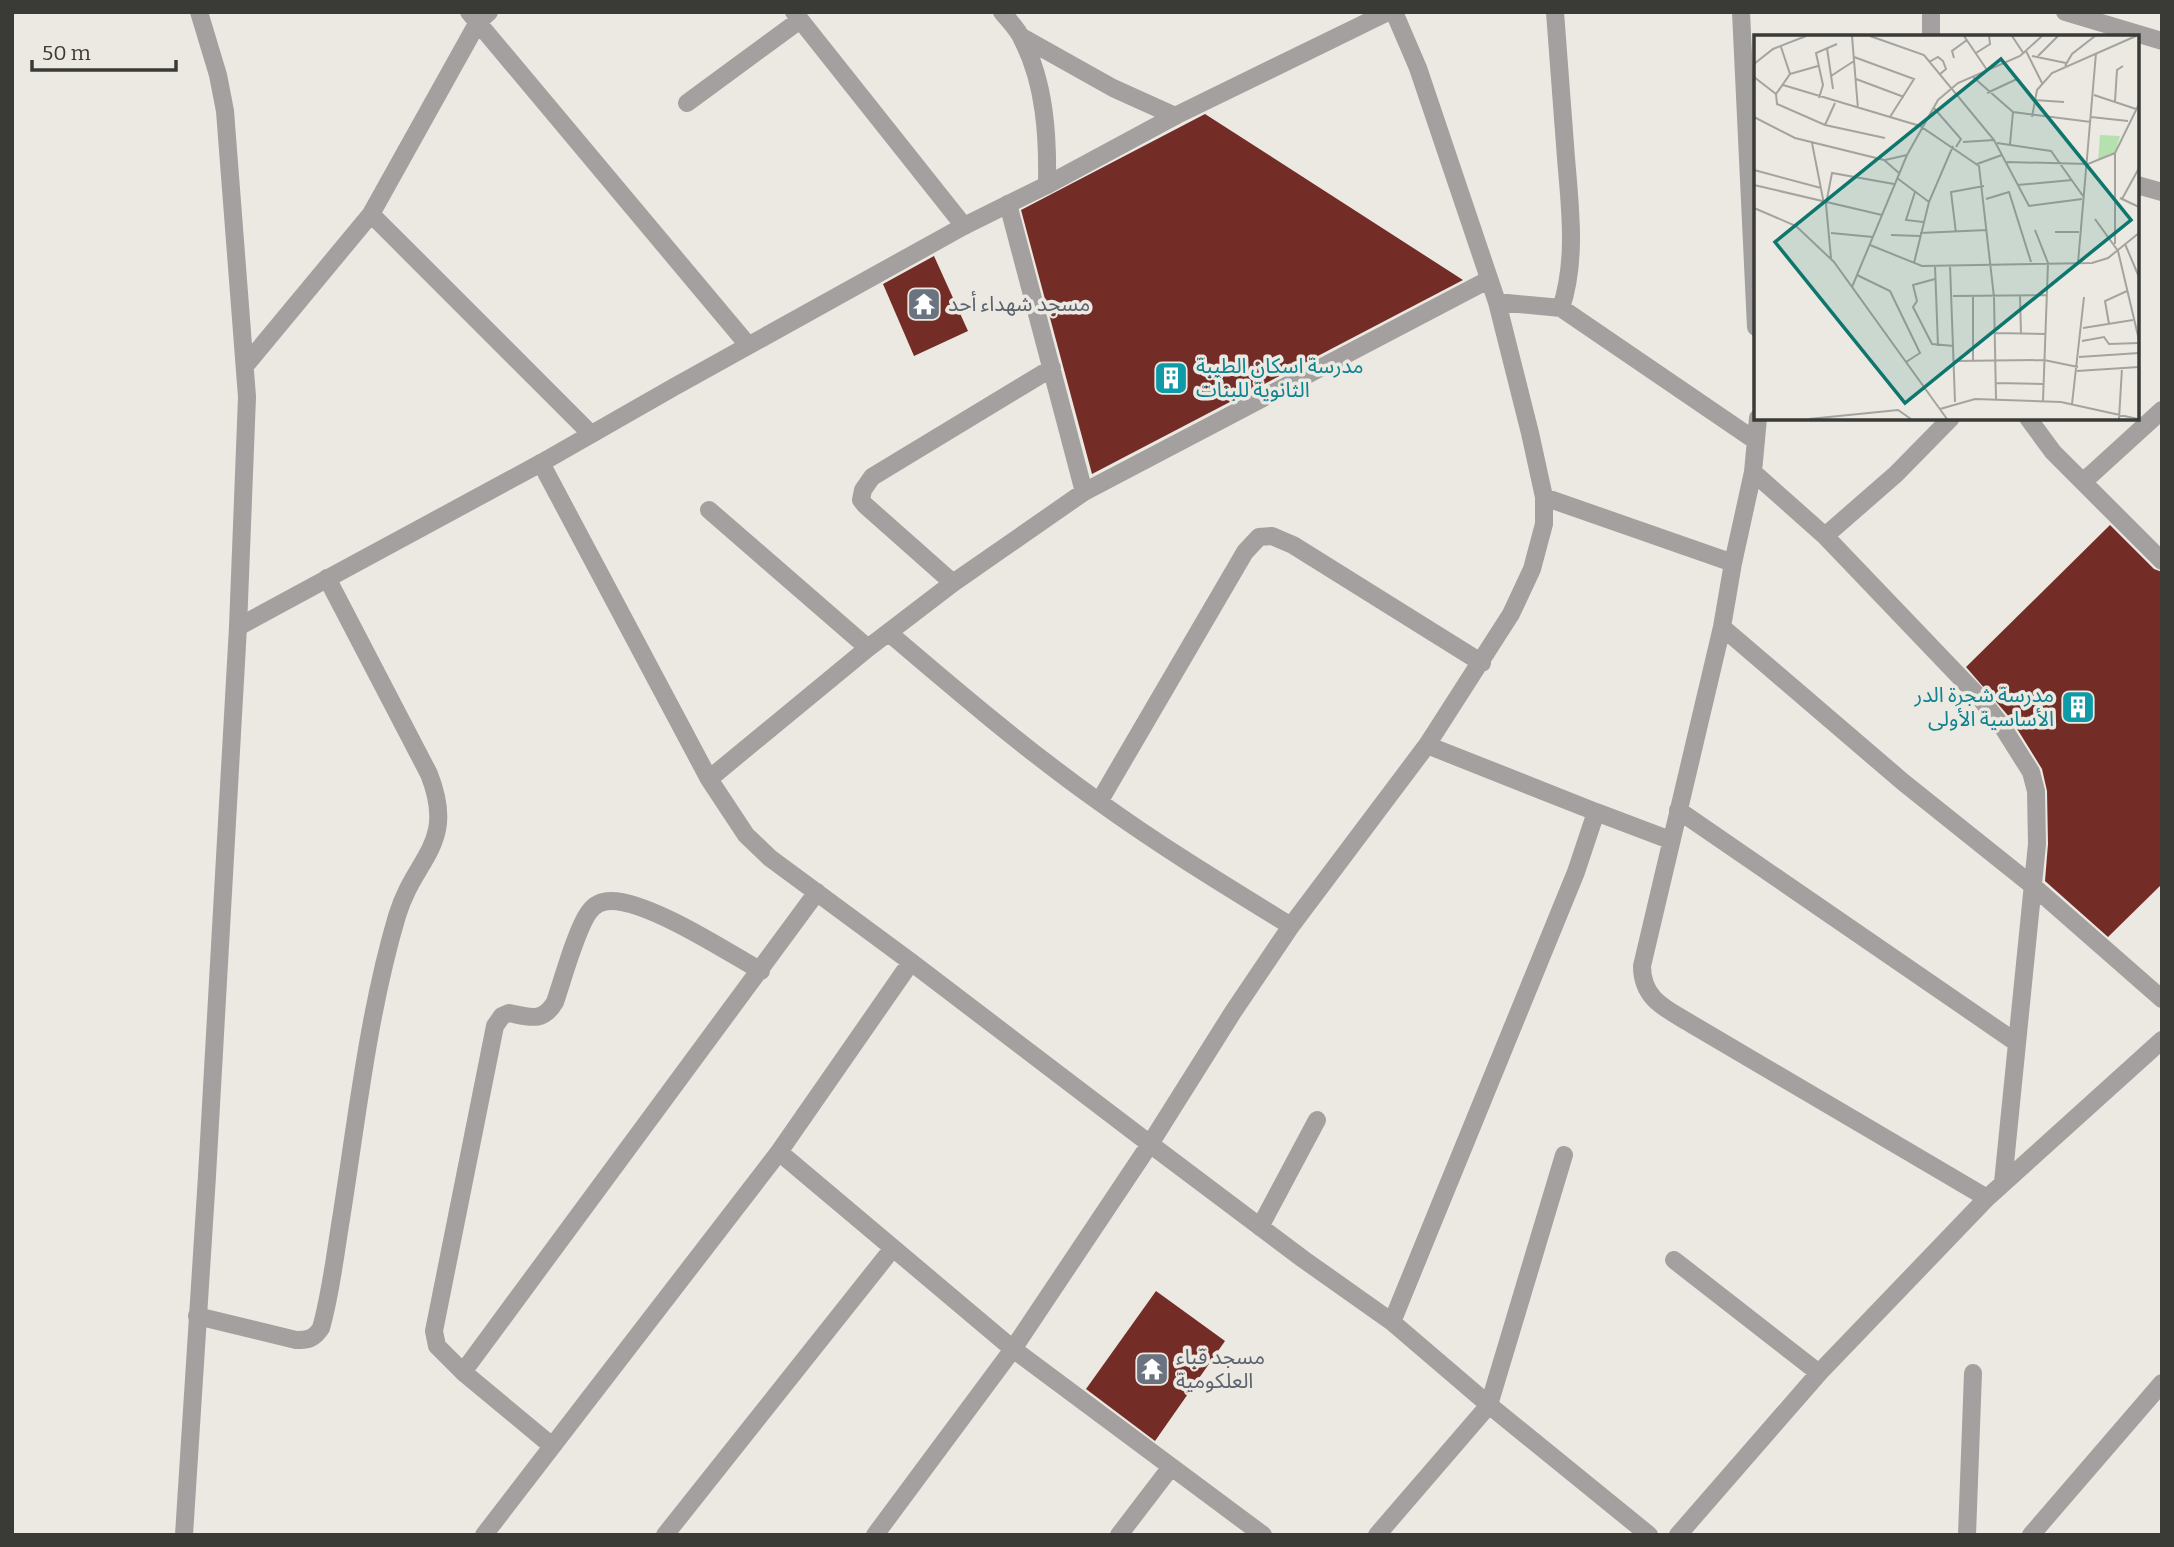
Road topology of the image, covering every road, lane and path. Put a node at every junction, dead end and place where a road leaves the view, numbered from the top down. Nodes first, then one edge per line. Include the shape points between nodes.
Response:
1 (200, 12) edge
2 (1002, 12) edge
3 (1388, 12) edge
4 (1394, 12) edge
5 (1555, 12) edge
6 (1741, 12) edge
7 (1931, 12) edge
8 (2065, 12) edge
9 (479, 16) edge
10 (797, 16) edge
11 (1931, 35) edge
12 (1022, 37) junction
13 (2162, 41) edge
14 (687, 103) dead end
15 (1175, 116) junction
16 (1046, 185) junction
17 (2139, 186) edge
18 (2162, 192) edge
19 (1008, 204) junction
20 (371, 214) junction
21 (964, 226) junction
22 (1488, 280) junction
23 (1754, 285) edge
24 (1497, 302) junction
25 (1561, 308) junction
26 (748, 345) junction
27 (245, 366) junction
28 (1052, 368) junction
29 (2162, 410) edge
30 (1758, 420) edge
31 (1949, 420) edge
32 (2029, 420) edge
33 (591, 434) junction
34 (1756, 441) junction
35 (541, 463) junction
36 (1753, 472) junction
37 (2082, 482) junction
38 (1084, 492) junction
39 (1544, 497) junction
40 (709, 509) dead end
41 (1825, 536) junction
42 (2162, 561) edge
43 (1733, 563) junction
44 (327, 578) junction
45 (953, 583) junction
46 (238, 627) junction
47 (1722, 627) junction
48 (889, 634) junction
49 (868, 648) junction
50 (1482, 663) junction
51 (1427, 745) junction
52 (709, 779) junction
53 (1099, 802) junction
54 (1678, 810) junction
55 (1596, 812) junction
56 (1670, 840) junction
57 (2033, 886) junction
58 (817, 892) junction
59 (1291, 926) junction
60 (911, 961) junction
61 (761, 971) junction
62 (2162, 999) edge
63 (2162, 1040) edge
64 (2017, 1043) junction
65 (1317, 1120) dead end
66 (1150, 1144) junction
67 (779, 1152) junction
68 (1564, 1155) dead end
69 (2003, 1183) junction
70 (1987, 1198) junction
71 (1260, 1227) junction
72 (893, 1248) junction
73 (1674, 1260) dead end
74 (197, 1316) junction
75 (1392, 1322) junction
76 (1013, 1349) junction
77 (463, 1372) junction
78 (1819, 1373) junction
79 (1973, 1373) dead end
80 (2162, 1383) edge
81 (1489, 1405) junction
82 (552, 1446) junction
83 (1171, 1467) junction
84 (184, 1535) edge
85 (485, 1535) edge
86 (665, 1535) edge
87 (875, 1535) edge
88 (1119, 1535) edge
89 (1263, 1535) edge
90 (1377, 1535) edge
91 (1650, 1535) edge
92 (1678, 1535) edge
93 (1967, 1535) edge
94 (2031, 1535) edge

1 - 27 street via 225,111
2 - 12 street
3 - 15 street
4 - 22 street via 1418,68
5 - 25 street via 1570,210 1569,278
6 - 23 street
7 - 11 street
8 - 13 street
9 - 20 street
9 - 26 street
10 - 14 street
10 - 21 street
12 - 15 street via 1113,88
12 - 16 street via 1044,111
15 - 16 street
16 - 19 street
17 - 18 street
19 - 21 street
19 - 28 street
20 - 27 street
20 - 33 street
21 - 26 street
22 - 24 street
22 - 38 street
24 - 25 street
24 - 39 street
25 - 34 street
26 - 33 street
27 - 46 street
28 - 38 street
28 - 45 street via 872,477 863,490 865,505
29 - 37 street
30 - 34 street
31 - 41 street
32 - 37 street
33 - 35 street
34 - 36 street
35 - 44 street
35 - 52 street
36 - 41 street
36 - 43 street
37 - 42 street
38 - 45 street
39 - 43 street
39 - 50 street via 1544,524 1532,569
40 - 49 street
41 - 57 street via 1980,698 2020,750 2036,791
43 - 47 street
44 - 46 street
44 - 74 street via 429,774 438,796 439,824 399,909 390,940 321,1328 309,1339 296,1340
45 - 48 street
46 - 74 street
47 - 54 street
47 - 57 street
48 - 49 street
48 - 53 street
49 - 52 street
50 - 51 street
50 - 53 street via 1293,545 1272,536 1259,537 1245,552
51 - 55 street
51 - 59 street
52 - 58 street via 746,835
53 - 59 street
54 - 56 street
54 - 64 street
55 - 56 street
55 - 75 street via 1576,872
56 - 70 street via 1642,966 1644,987 1652,998
57 - 62 street
57 - 64 street
58 - 60 street
58 - 61 street
59 - 66 street
60 - 66 street
60 - 67 street
61 - 77 street
61 - 77 street via 632,904 598,903 589,911 547,1013 534,1018 509,1013 499,1020 433,1331 437,1346
63 - 69 street
64 - 69 street
65 - 71 street
66 - 71 street
66 - 76 street
67 - 72 street
67 - 82 street
68 - 81 street
69 - 70 street
70 - 78 street
71 - 75 street
72 - 76 street
72 - 86 street
73 - 78 street
74 - 84 street
75 - 81 street
76 - 83 street
76 - 87 street
77 - 82 street
78 - 92 street
79 - 93 street
80 - 94 street
81 - 90 street
81 - 91 street
82 - 85 street
83 - 88 street
83 - 89 street

